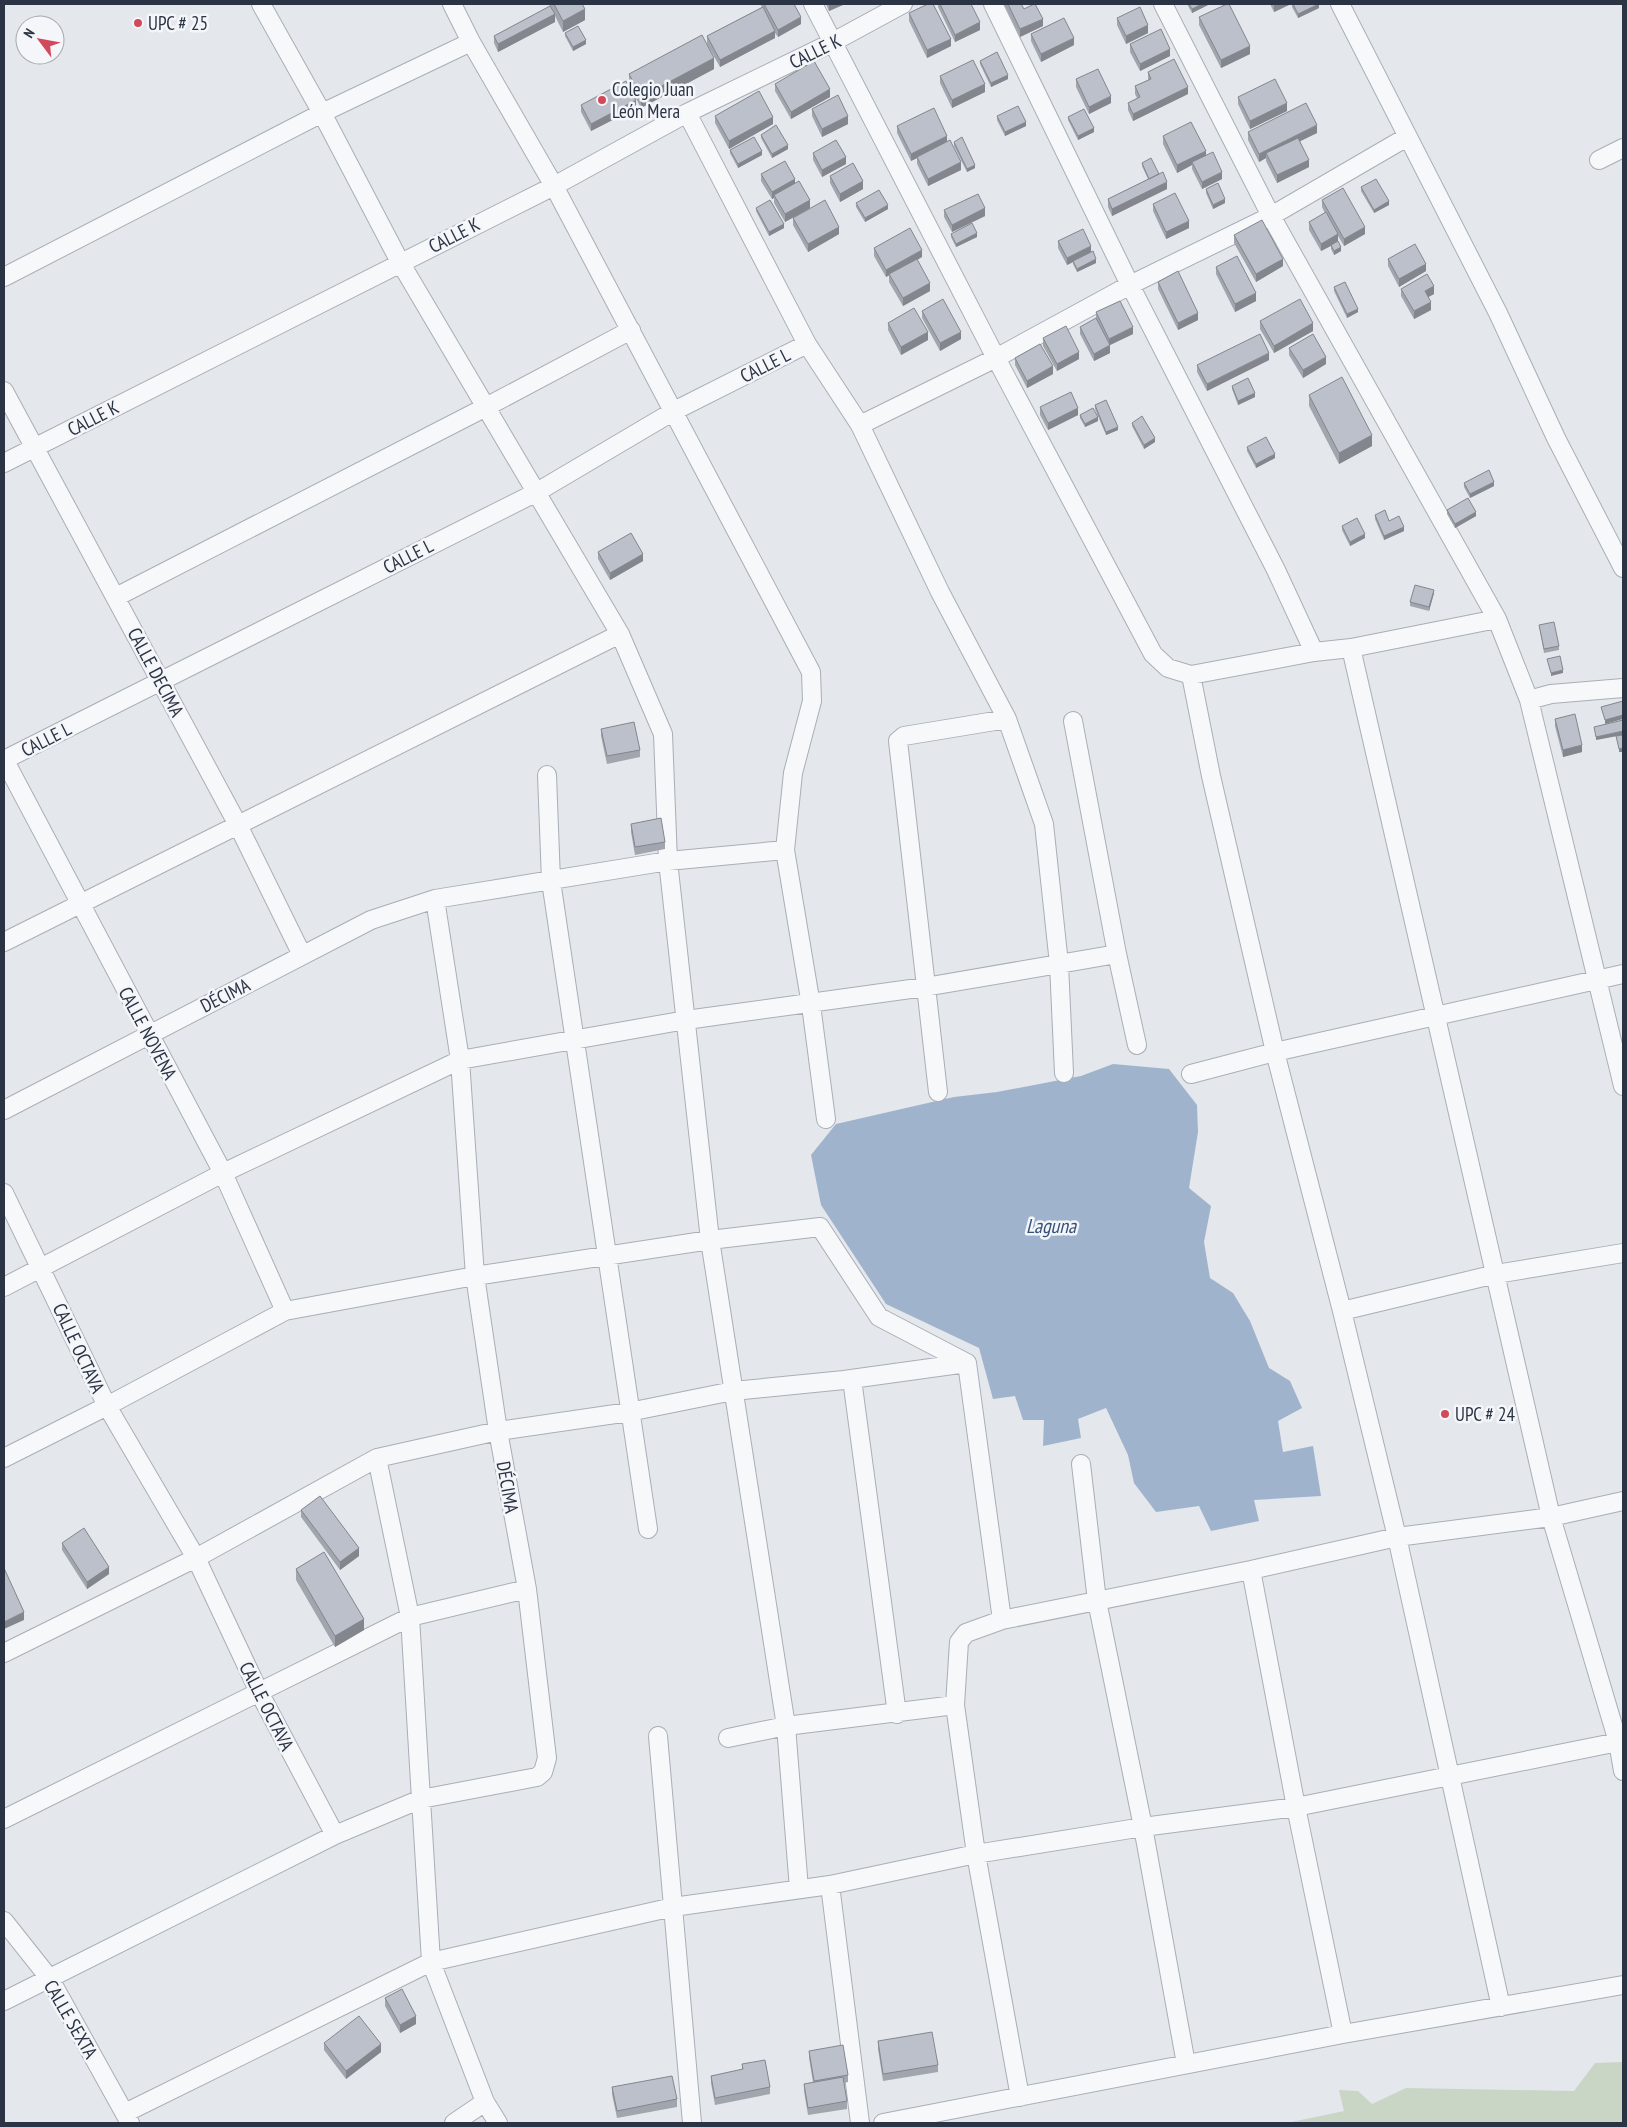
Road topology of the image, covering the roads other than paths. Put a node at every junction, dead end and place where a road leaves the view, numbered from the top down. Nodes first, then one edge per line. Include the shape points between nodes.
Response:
1 (261, 4) edge
2 (452, 4) edge
3 (813, 4) edge
4 (903, 4) edge
5 (993, 4) edge
6 (1163, 4) edge
7 (1340, 4) edge
8 (471, 42) junction
9 (833, 42) junction
10 (322, 113) junction
11 (687, 113) junction
12 (1407, 137) junction
13 (1623, 148) edge
14 (1599, 160) dead end
15 (554, 186) junction
16 (1271, 216) junction
17 (400, 262) junction
18 (4, 277) edge
19 (1130, 285) junction
20 (631, 330) junction
21 (807, 344) junction
22 (996, 358) junction
23 (4, 391) edge
24 (486, 408) junction
25 (674, 411) junction
26 (860, 425) junction
27 (36, 447) junction
28 (4, 463) edge
29 (537, 492) junction
30 (1623, 568) edge
31 (116, 597) junction
32 (1497, 619) junction
33 (620, 634) junction
34 (1352, 648) junction
35 (1314, 652) junction
36 (1191, 675) junction
37 (160, 680) junction
38 (1623, 688) edge
39 (1529, 700) junction
40 (1007, 719) junction
41 (1073, 721) dead end
42 (4, 760) edge
43 (547, 776) dead end
44 (238, 825) junction
45 (784, 850) junction
46 (668, 861) junction
47 (551, 881) junction
48 (435, 899) junction
49 (80, 904) junction
50 (4, 942) edge
51 (1117, 954) junction
52 (302, 956) junction
53 (1060, 964) junction
54 (1623, 974) edge
55 (1598, 979) junction
56 (925, 987) junction
57 (811, 1004) junction
58 (1436, 1017) junction
59 (686, 1020) junction
60 (148, 1034) junction
61 (574, 1040) junction
62 (1138, 1045) dead end
63 (1275, 1052) junction
64 (460, 1060) junction
65 (1064, 1073) dead end
66 (1191, 1074) dead end
67 (1623, 1086) edge
68 (938, 1092) dead end
69 (4, 1110) edge
70 (826, 1119) dead end
71 (223, 1173) junction
72 (4, 1193) edge
73 (710, 1240) junction
74 (1623, 1254) edge
75 (607, 1257) junction
76 (42, 1268) junction
77 (1496, 1274) junction
78 (475, 1276) junction
79 (4, 1287) edge
80 (285, 1311) junction
81 (1342, 1311) junction
82 (967, 1362) junction
83 (852, 1379) junction
84 (734, 1391) junction
85 (107, 1406) junction
86 (629, 1412) junction
87 (498, 1431) junction
88 (4, 1458) edge
89 (377, 1458) junction
90 (1081, 1464) dead end
91 (1623, 1501) edge
92 (1550, 1517) junction
93 (648, 1529) dead end
94 (1397, 1537) junction
95 (196, 1558) junction
96 (1251, 1570) junction
97 (527, 1589) junction
98 (1097, 1601) junction
99 (410, 1617) junction
100 (1002, 1620) junction
101 (4, 1653) edge
102 (259, 1692) junction
103 (955, 1705) junction
104 (897, 1714) junction
105 (786, 1726) junction
106 (658, 1736) dead end
107 (728, 1738) dead end
108 (1621, 1741) edge
109 (1623, 1771) edge
110 (1451, 1775) junction
111 (421, 1799) junction
112 (1296, 1807) junction
113 (4, 1819) edge
114 (1143, 1827) junction
115 (335, 1835) junction
116 (976, 1854) junction
117 (830, 1885) junction
118 (799, 1889) junction
119 (673, 1907) junction
120 (4, 1921) edge
121 (431, 1962) junction
122 (50, 1980) junction
123 (1623, 1985) edge
124 (4, 2001) edge
125 (1501, 2007) junction
126 (1343, 2034) junction
127 (1186, 2064) junction
128 (1020, 2096) junction
129 (485, 2102) junction
130 (128, 2118) edge
131 (454, 2123) edge
132 (498, 2123) edge
133 (692, 2123) edge
134 (860, 2123) edge
135 (883, 2123) edge

1 - 10 street
2 - 8 street
3 - 9 street
4 - 9 street, CALLE K
5 - 19 street
6 - 16 street
7 - 12 street
8 - 10 street
8 - 15 street
9 - 11 street, CALLE K
9 - 22 street
10 - 17 street
10 - 18 street
11 - 15 street, CALLE K
11 - 21 street
12 - 16 street
12 - 30 street
13 - 14 street
15 - 17 street, CALLE K
15 - 20 street
16 - 19 street
16 - 32 street
17 - 24 street
17 - 27 street, CALLE K
19 - 22 street
19 - 35 street via 1276,570
20 - 24 street
20 - 25 street
21 - 25 street, CALLE L
21 - 26 street
22 - 26 street
22 - 36 street via 1153,654 1168,668
23 - 27 street, CALLE DECIMA
24 - 29 street
24 - 31 street
25 - 29 street, CALLE L
25 - 45 street via 812,672 812,701 793,773
26 - 40 street via 940,592
27 - 28 street, CALLE K
27 - 31 street, CALLE DECIMA
29 - 33 street
29 - 37 street, CALLE L
31 - 37 street, CALLE DECIMA
32 - 34 street
32 - 39 street
33 - 44 street
33 - 46 street via 663,734
34 - 35 street
34 - 58 street
35 - 36 street
36 - 63 street
37 - 42 street, CALLE L
37 - 44 street, CALLE DECIMA
38 - 39 street via 1551,694
39 - 55 street
40 - 53 street via 1044,824
40 - 56 street via 904,736 898,741
41 - 51 street
42 - 49 street, CALLE NOVENA
43 - 47 street
44 - 49 street
44 - 52 street, CALLE DECIMA
45 - 46 street, DÉCIMA
45 - 57 street
46 - 47 street, DÉCIMA
46 - 59 street
47 - 48 street, DÉCIMA
47 - 61 street
48 - 52 street, DÉCIMA via 371,920
48 - 64 street, DÉCIMA
49 - 50 street
49 - 60 street, CALLE NOVENA
51 - 53 street
51 - 62 street
52 - 60 street, DÉCIMA
53 - 56 street
53 - 65 street
54 - 55 street
55 - 58 street
55 - 67 street
56 - 57 street
56 - 68 street
57 - 59 street
57 - 70 street
58 - 63 street
58 - 77 street
59 - 61 street
59 - 73 street
60 - 69 street, DÉCIMA
60 - 71 street, CALLE NOVENA
61 - 64 street
61 - 75 street
63 - 66 street
63 - 81 street
64 - 71 street
64 - 78 street, DÉCIMA
71 - 76 street
71 - 80 street, CALLE NOVENA
72 - 76 street, CALLE OCTAVA
73 - 75 street
73 - 82 street via 820,1227 879,1318
73 - 84 street
74 - 77 street
75 - 78 street
75 - 86 street
76 - 79 street
76 - 85 street, CALLE OCTAVA
77 - 81 street
77 - 92 street
78 - 80 street
78 - 87 street, DÉCIMA
80 - 85 street
81 - 94 street
82 - 83 street
82 - 100 street
83 - 84 street
83 - 104 street
84 - 86 street
84 - 105 street
85 - 88 street
85 - 95 street, CALLE OCTAVA
86 - 87 street
86 - 93 street
87 - 89 street
87 - 97 street, DÉCIMA
89 - 95 street
89 - 99 street
90 - 98 street
91 - 92 street
92 - 94 street
92 - 108 street
94 - 96 street
94 - 110 street
95 - 101 street
95 - 102 street, CALLE OCTAVA
96 - 98 street
96 - 112 street
97 - 99 street
97 - 111 street, DÉCIMA via 547,1758 543,1772 537,1777
98 - 100 street
98 - 114 street
99 - 102 street
99 - 111 street
100 - 103 street via 966,1633 959,1642
102 - 113 street
102 - 115 street, CALLE OCTAVA
103 - 104 street
103 - 116 street
104 - 105 street
105 - 107 street
105 - 118 street
106 - 119 street
108 - 109 street
108 - 110 street
110 - 112 street
110 - 125 street
111 - 115 street
111 - 121 street
112 - 114 street
112 - 126 street
114 - 116 street
114 - 127 street
115 - 122 street
116 - 117 street
116 - 128 street
117 - 118 street
117 - 134 street
118 - 119 street
119 - 121 street
119 - 133 street
120 - 122 street, CALLE SEXTA
121 - 129 street
121 - 130 street
122 - 124 street
122 - 130 street, CALLE SEXTA
123 - 125 street
125 - 126 street
126 - 127 street
127 - 128 street
128 - 135 street
129 - 131 street
129 - 132 street

